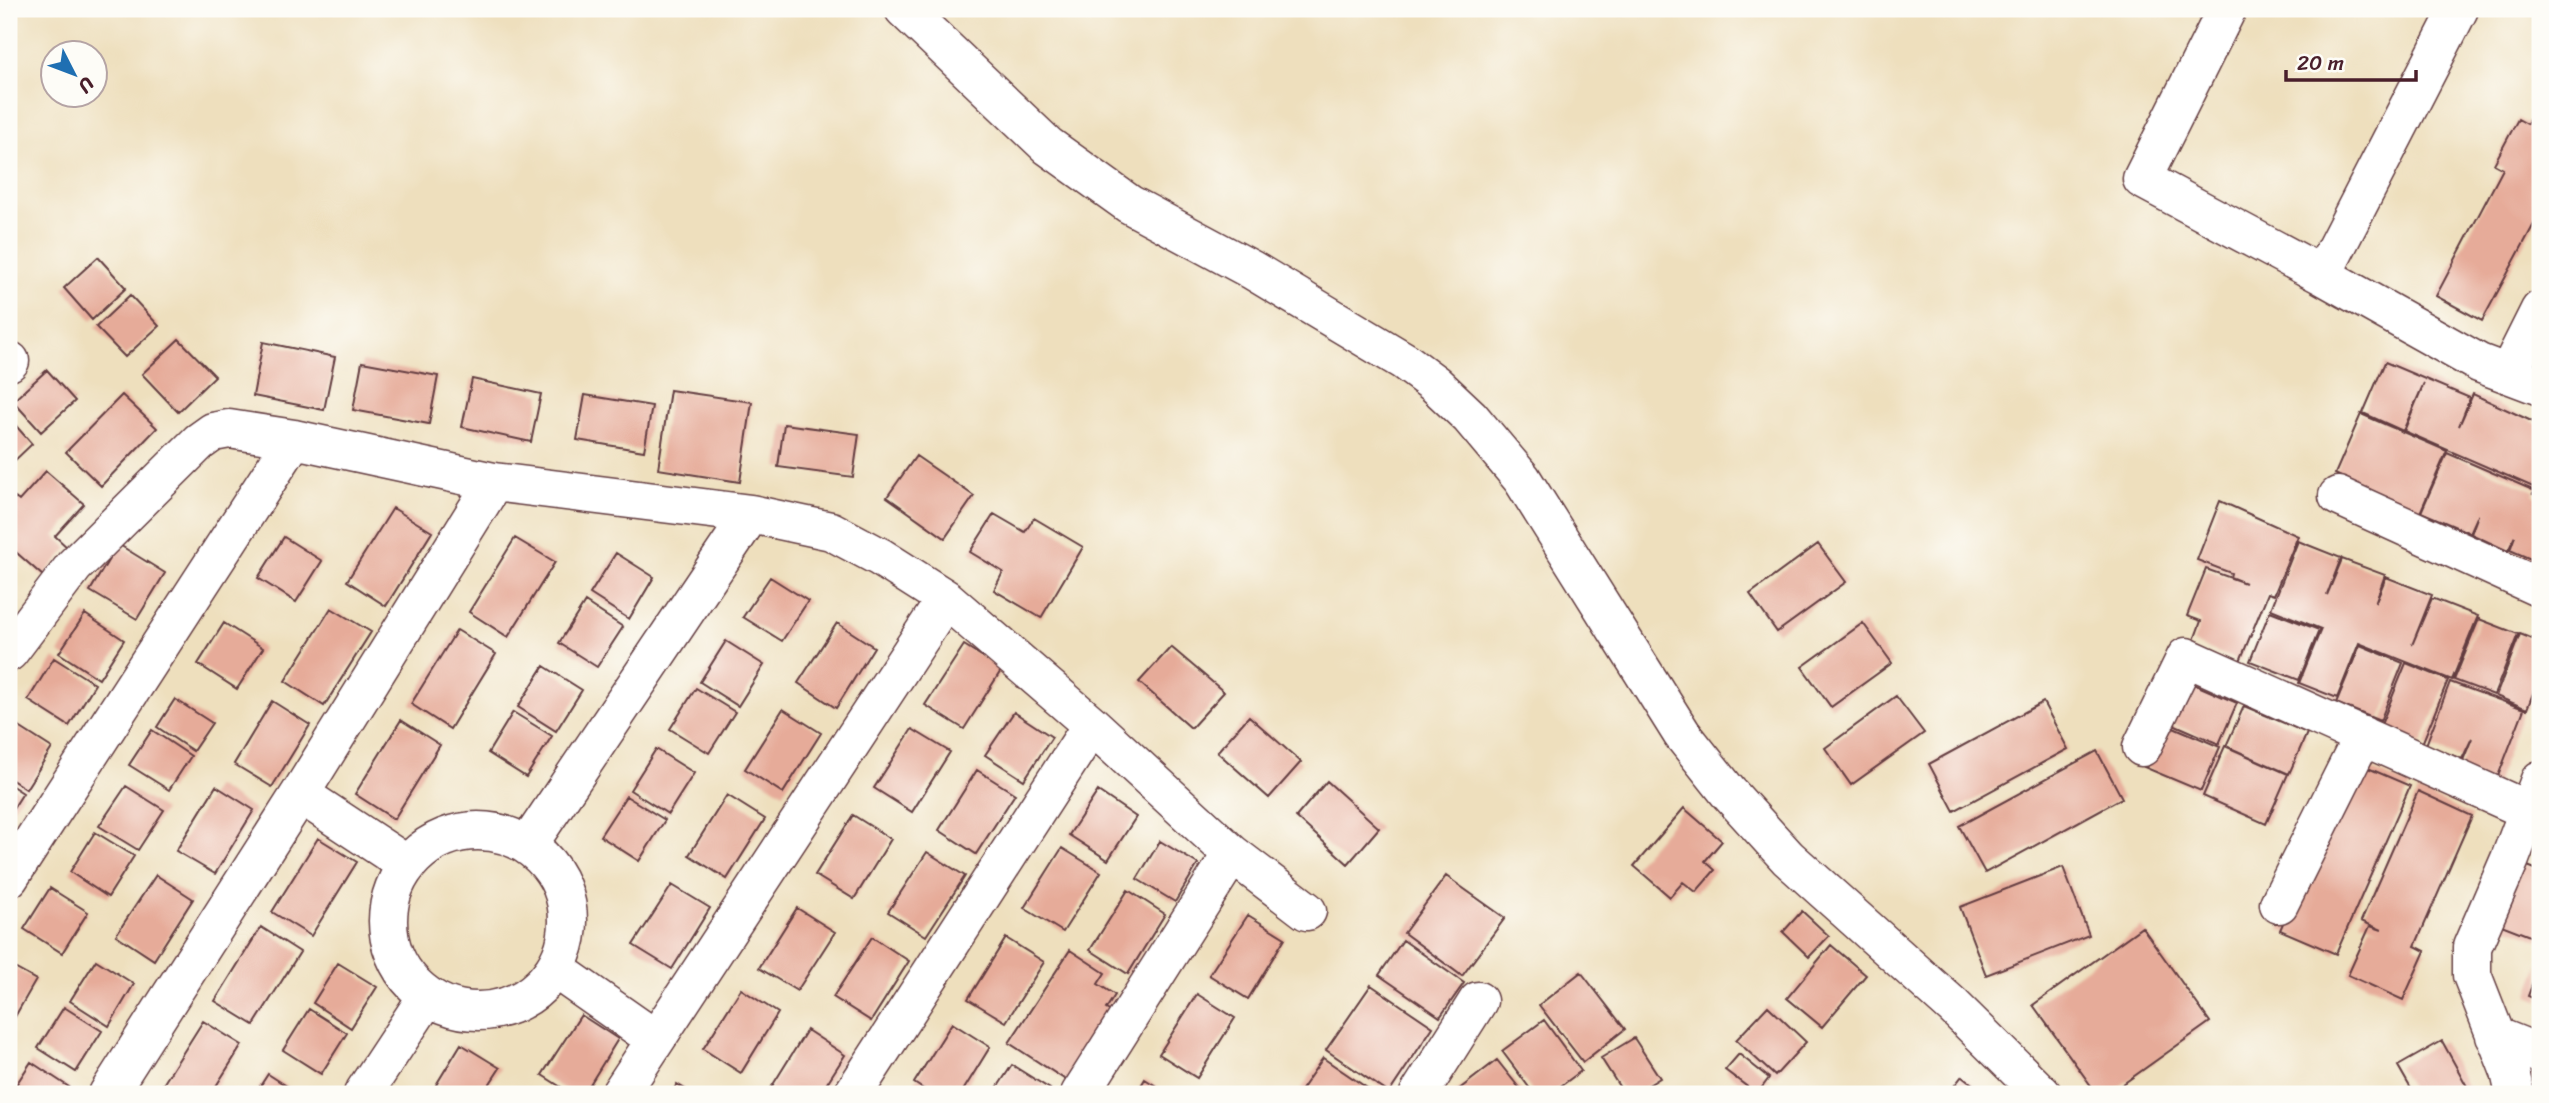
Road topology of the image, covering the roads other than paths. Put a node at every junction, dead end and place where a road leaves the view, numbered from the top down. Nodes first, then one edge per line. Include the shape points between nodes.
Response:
1 (904, 9) edge
2 (2227, 9) edge
3 (2459, 9) edge
4 (2322, 275) junction
5 (2540, 310) edge
6 (2524, 380) edge
7 (294, 439) junction
8 (494, 482) junction
9 (2338, 496) dead end
10 (751, 514) junction
11 (2540, 587) edge
12 (946, 599) junction
13 (9, 652) edge
14 (1092, 725) junction
15 (2363, 736) junction
16 (2142, 747) dead end
17 (300, 794) junction
18 (2536, 802) edge
19 (528, 845) junction
20 (1232, 854) junction
21 (406, 864) junction
22 (9, 878) edge
23 (2279, 904) dead end
24 (1307, 911) dead end
25 (555, 969) junction
26 (426, 997) junction
27 (1478, 1001) dead end
28 (2495, 1036) junction
29 (655, 1039) junction
30 (2540, 1054) edge
31 (108, 1094) edge
32 (363, 1094) edge
33 (620, 1094) edge
34 (853, 1094) edge
35 (1080, 1094) edge
36 (1419, 1094) edge
37 (2042, 1094) edge
38 (2515, 1094) edge

1 - 37 street via 1048,146 1129,204 1252,270 1435,384 1522,479 1682,734 1728,792 1788,858 1953,1006
2 - 4 street via 2142,179
3 - 4 street
4 - 6 street via 2479,363
5 - 6 street
7 - 8 street
7 - 13 street via 229,429 213,432 199,442 74,566
7 - 22 street
8 - 10 street
8 - 17 street
9 - 11 street
10 - 12 street via 831,531
10 - 19 street
12 - 14 street
12 - 29 street
14 - 20 street
14 - 34 street
15 - 16 street via 2186,657
15 - 18 street
15 - 23 street
17 - 21 street
17 - 31 street
18 - 28 street via 2472,947 2472,975
19 - 21 street via 503,834 449,835
19 - 25 street via 554,870 567,903 568,939
20 - 24 street
20 - 35 street
21 - 26 street via 393,889 388,937 408,981
25 - 26 street via 528,997 495,1011 460,1011
25 - 29 street
26 - 32 street
27 - 36 street
28 - 30 street
28 - 38 street
29 - 33 street

